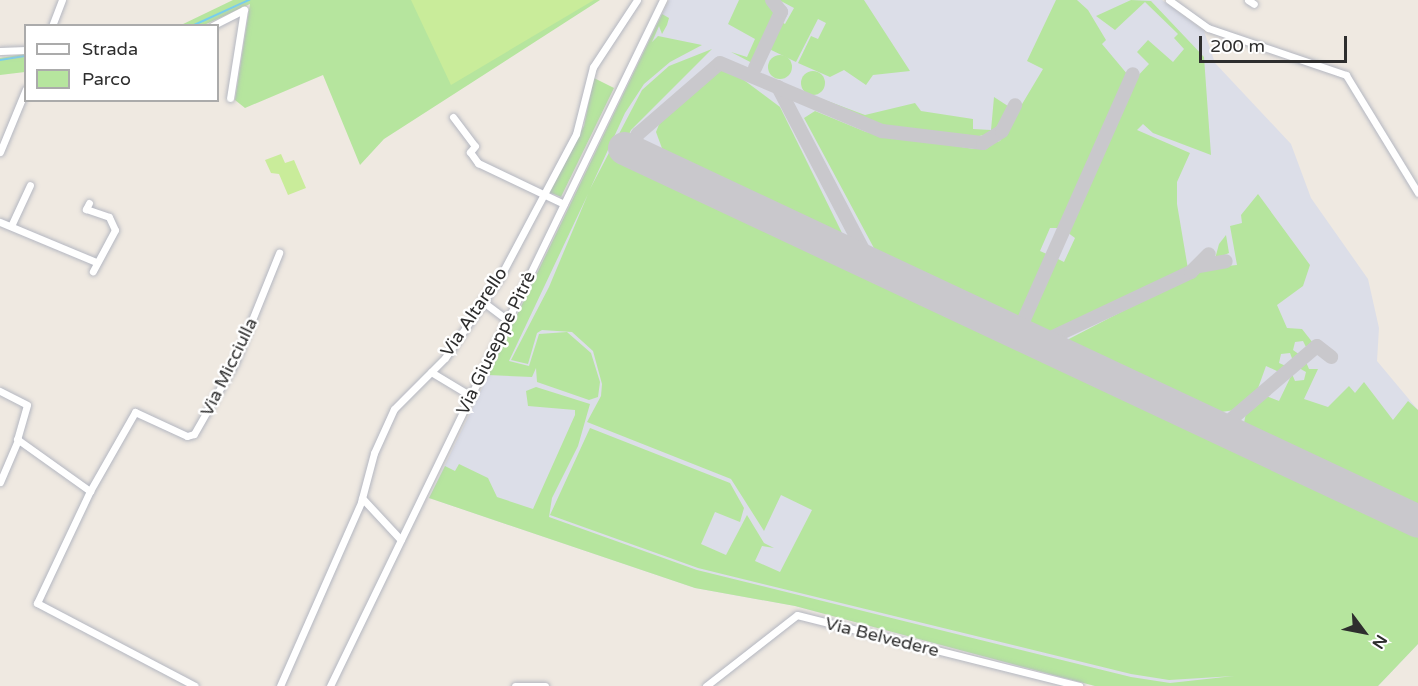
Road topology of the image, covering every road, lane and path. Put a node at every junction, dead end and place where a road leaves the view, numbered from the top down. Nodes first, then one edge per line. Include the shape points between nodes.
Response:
1 (62, 0) edge
2 (637, 0) edge
3 (663, 0) edge
4 (1169, 0) edge
5 (53, 24) edge
6 (216, 24) edge
7 (24, 50) edge
8 (0, 51) edge
9 (24, 94) edge
10 (230, 98) dead end
11 (453, 117) dead end
12 (0, 152) edge
13 (30, 184) dead end
14 (544, 194) junction
15 (1418, 194) edge
16 (89, 203) dead end
17 (564, 204) junction
18 (0, 222) edge
19 (11, 226) junction
20 (279, 253) dead end
21 (96, 262) junction
22 (93, 272) dead end
23 (482, 302) junction
24 (507, 320) junction
25 (431, 372) junction
26 (0, 391) edge
27 (471, 396) junction
28 (18, 440) junction
29 (0, 482) edge
30 (90, 491) junction
31 (362, 498) junction
32 (401, 540) junction
33 (195, 686) edge
34 (280, 686) edge
35 (330, 686) edge
36 (516, 686) edge
37 (545, 686) edge
38 (706, 686) edge
39 (1079, 686) edge

1 - 5 street
2 - 14 street, Via Altarello via 593,67 581,123
3 - 17 street, Via Giuseppe Pitrè
4 - 15 street via 1208,28 1346,75
6 - 10 street via 244,10
7 - 8 street
9 - 12 street
11 - 14 street via 475,146 470,152 478,163
13 - 19 street
14 - 17 street
14 - 23 street, Via Altarello
16 - 21 street via 86,209 109,217 115,227
17 - 24 street, Via Giuseppe Pitrè
18 - 19 street
19 - 21 street
20 - 30 street, Via Micciulla via 235,362 194,434 187,436 135,412
21 - 22 street
23 - 24 street
23 - 25 street, Via Altarello
24 - 27 street, Via Giuseppe Pitrè
25 - 27 street
25 - 31 street, Via Altarello via 394,409
26 - 28 street via 27,405
27 - 32 street, Via Giuseppe Pitrè
28 - 29 street
28 - 30 street
30 - 33 street, Via Micciulla via 37,603
31 - 32 street
31 - 34 street, Via Altarello
32 - 35 street, Via Giuseppe Pitrè
36 - 37 street
38 - 39 street, Via Belvedere via 797,615

